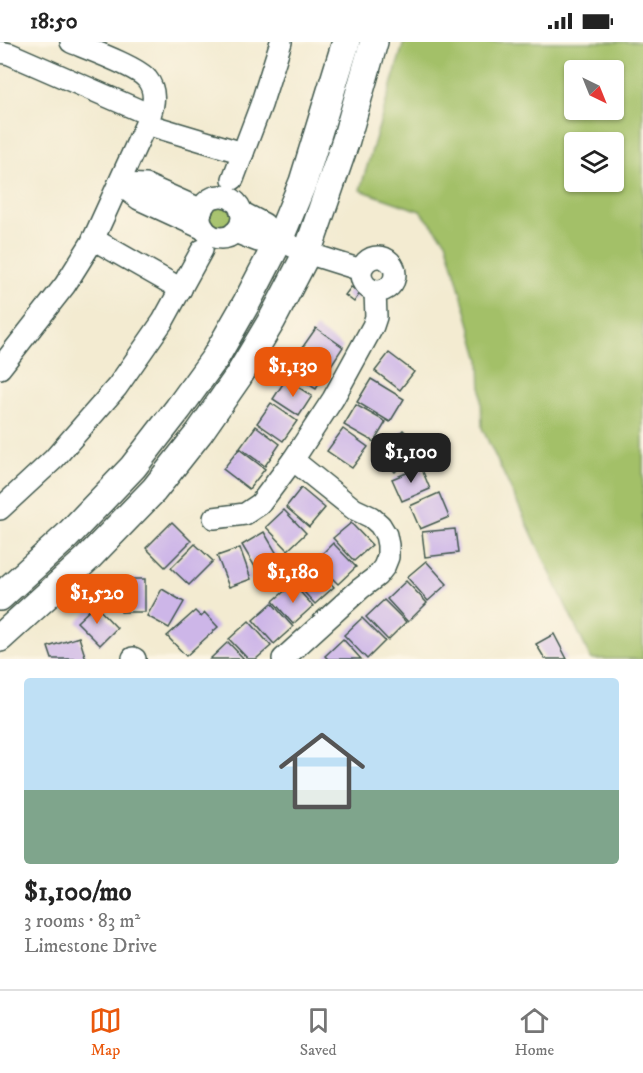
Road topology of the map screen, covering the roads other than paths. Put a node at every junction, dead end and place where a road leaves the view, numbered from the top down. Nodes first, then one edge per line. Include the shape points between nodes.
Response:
1 (71, 42) edge
2 (281, 42) edge
3 (346, 42) edge
4 (374, 42) edge
5 (0, 52) edge
6 (148, 120) junction
7 (243, 153) junction
8 (233, 179) dead end
9 (119, 184) junction
10 (203, 219) junction
11 (238, 222) junction
12 (93, 239) junction
13 (279, 240) junction
14 (202, 250) dead end
15 (307, 253) junction
16 (361, 270) junction
17 (383, 288) junction
18 (181, 289) junction
19 (0, 368) edge
20 (293, 460) junction
21 (0, 509) edge
22 (214, 518) dead end
23 (0, 597) edge
24 (0, 638) edge
25 (283, 659) edge

1 - 6 street via 138,71 148,80 154,104
2 - 7 street
3 - 13 main road via 303,182
4 - 15 main road
5 - 6 street
6 - 7 street
6 - 9 street
7 - 8 street
9 - 10 street via 139,199
9 - 12 street
10 - 11 street via 211,235 217,237 230,236
10 - 11 street via 210,200 222,196 234,201
11 - 13 street via 258,241
12 - 18 street
12 - 19 street via 65,285
13 - 15 street
13 - 23 main road via 215,358 140,459 67,536
14 - 18 street
15 - 16 street
15 - 24 main road via 238,377 154,490 88,558
16 - 17 street via 362,281 370,289
16 - 17 street via 367,260 378,256 389,260 396,275
17 - 20 street via 372,326 333,399
18 - 21 street via 117,387 54,459
20 - 22 street via 260,504 245,514
20 - 25 street via 380,525 386,535 388,557 377,576

